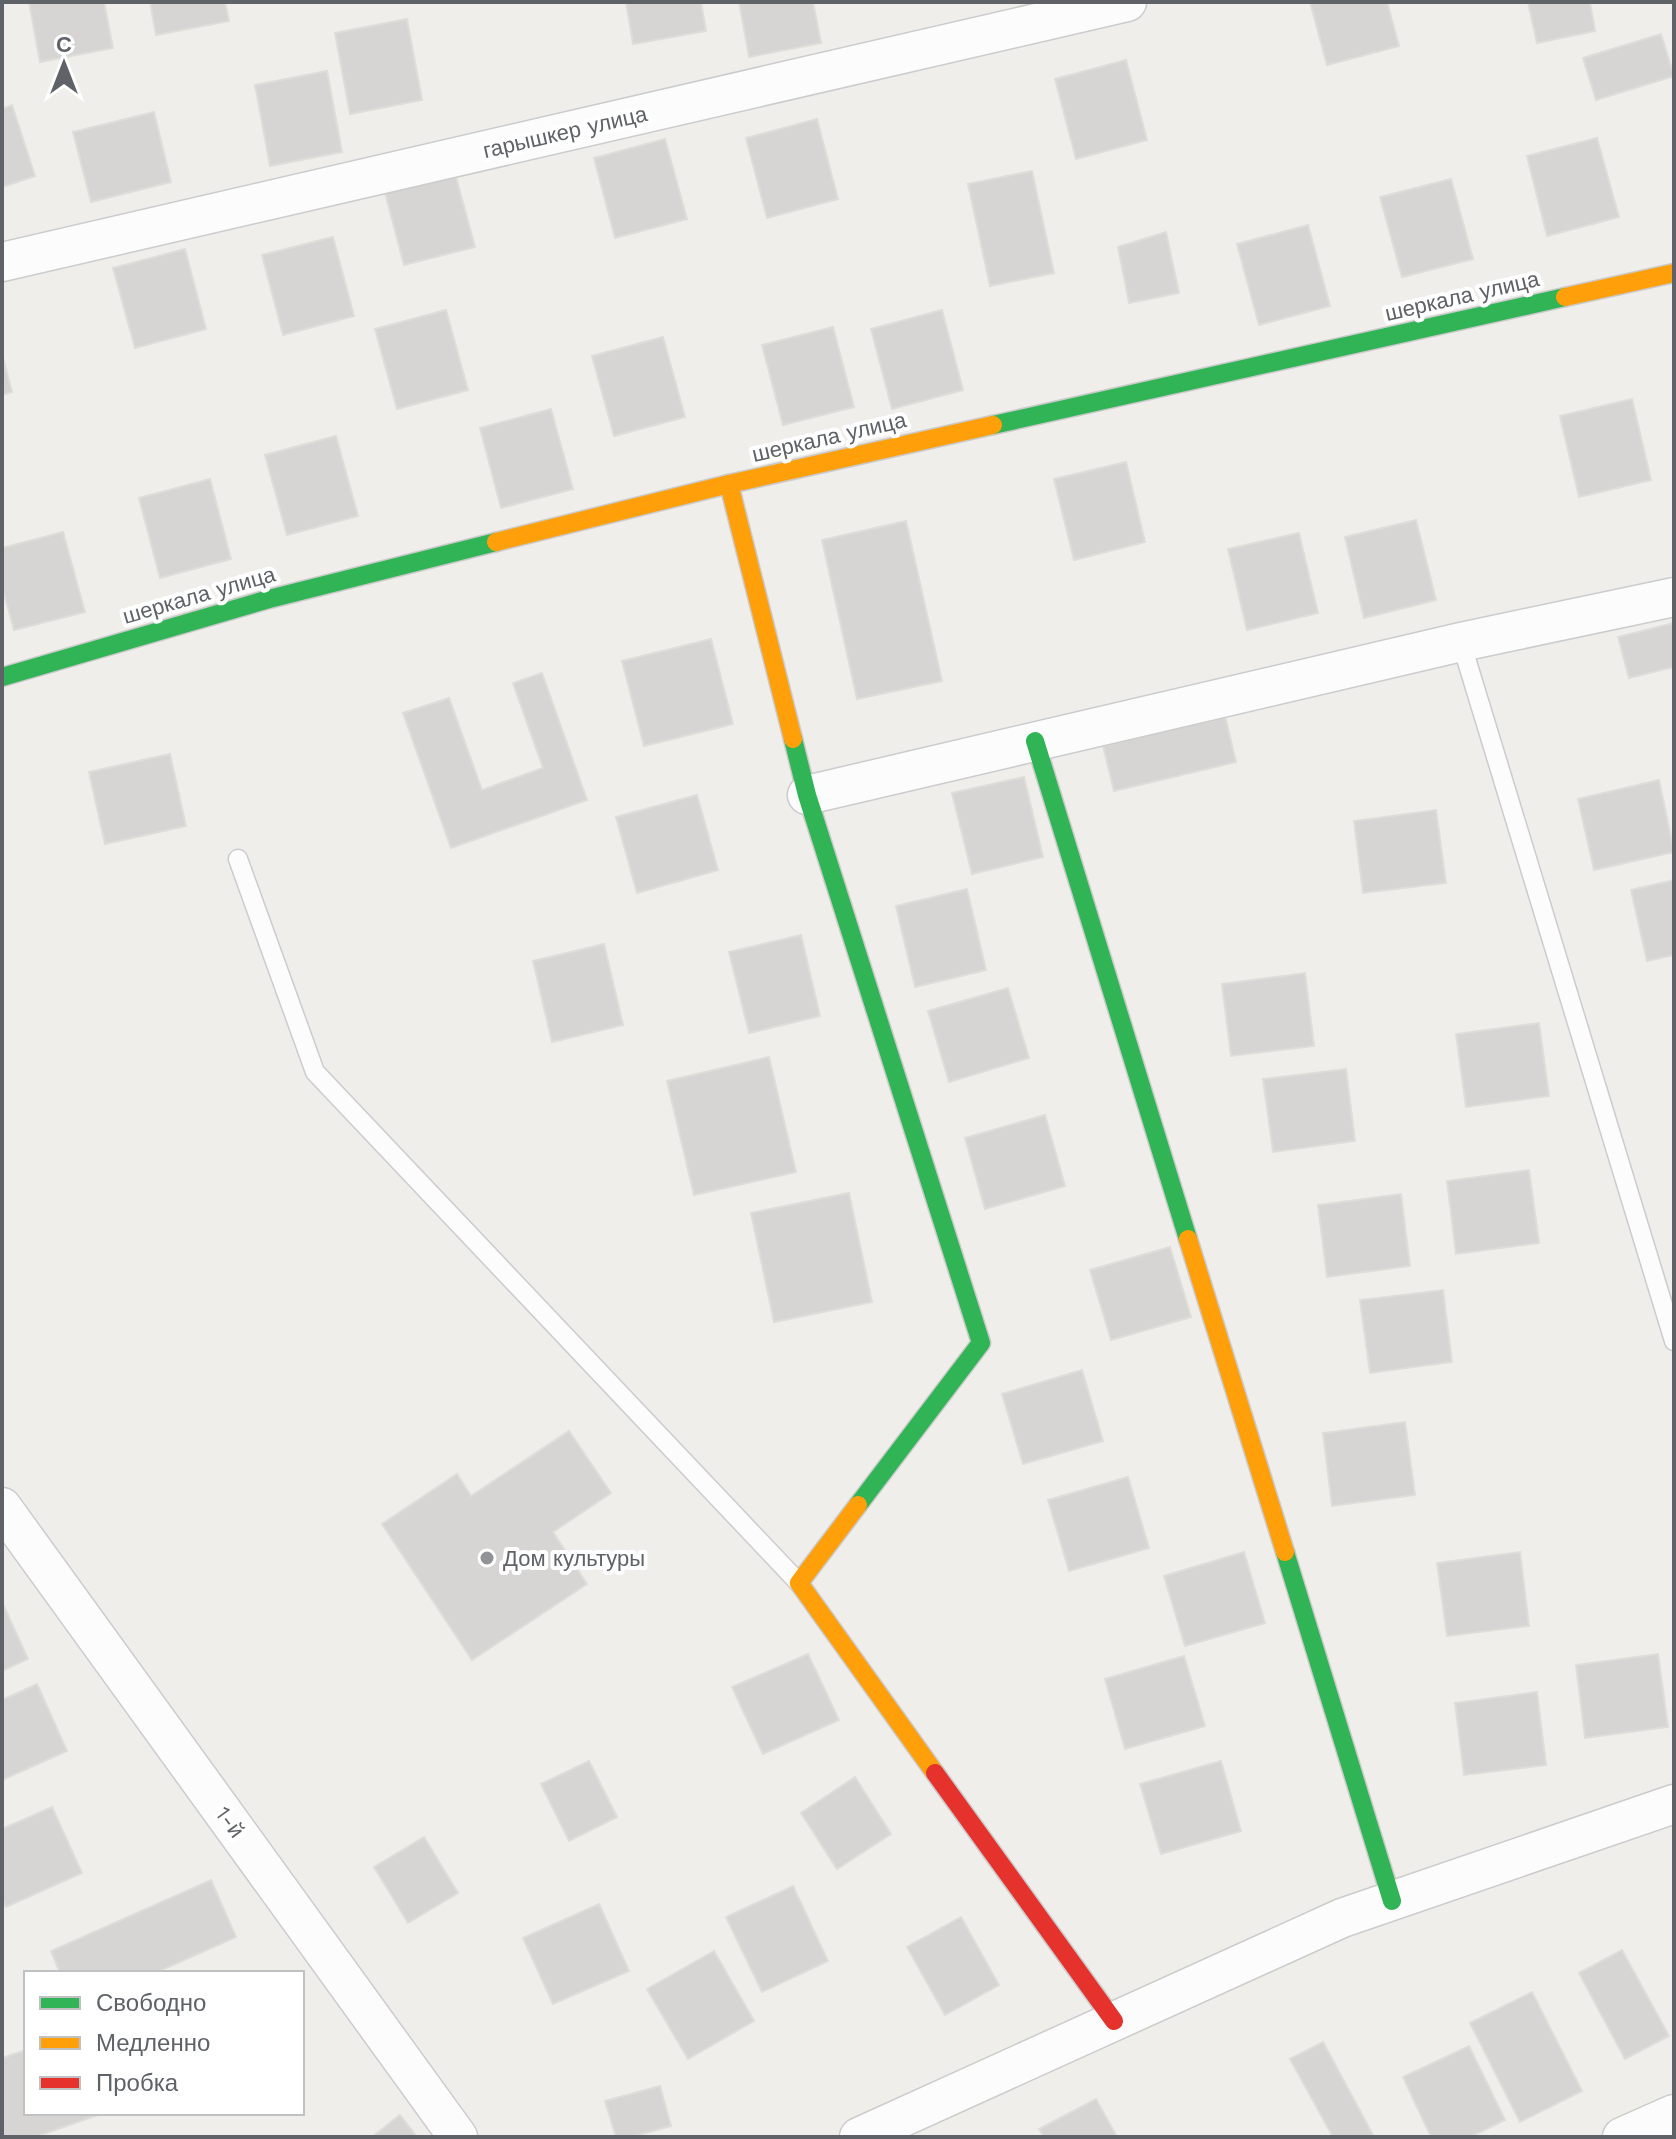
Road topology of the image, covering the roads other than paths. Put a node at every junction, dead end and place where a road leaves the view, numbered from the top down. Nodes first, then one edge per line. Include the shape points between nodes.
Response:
1 (1127, 2) edge
2 (2, 262) edge
3 (1674, 273) edge
4 (729, 484) junction
5 (1674, 597) edge
6 (1461, 642) junction
7 (2, 677) edge
8 (1035, 741) junction
9 (807, 795) junction
10 (238, 859) dead end
11 (1674, 1341) edge
12 (2, 1507) edge
13 (799, 1583) junction
14 (1674, 1804) edge
15 (1392, 1901) junction
16 (1114, 2021) junction
17 (1674, 2114) edge
18 (458, 2137) edge
19 (859, 2137) edge
20 (1622, 2137) edge

1 - 2 street, гарышкер улица
3 - 4 street, шеркала улица
4 - 7 street, шеркала улица via 269,599
4 - 9 street
5 - 6 street
6 - 8 street
6 - 11 lane
8 - 9 street
8 - 15 street
9 - 13 street via 981,1343
10 - 13 lane via 315,1072
12 - 18 street, 1-й
13 - 16 street
14 - 15 street
15 - 16 street via 1342,1918
16 - 19 street
17 - 20 street

